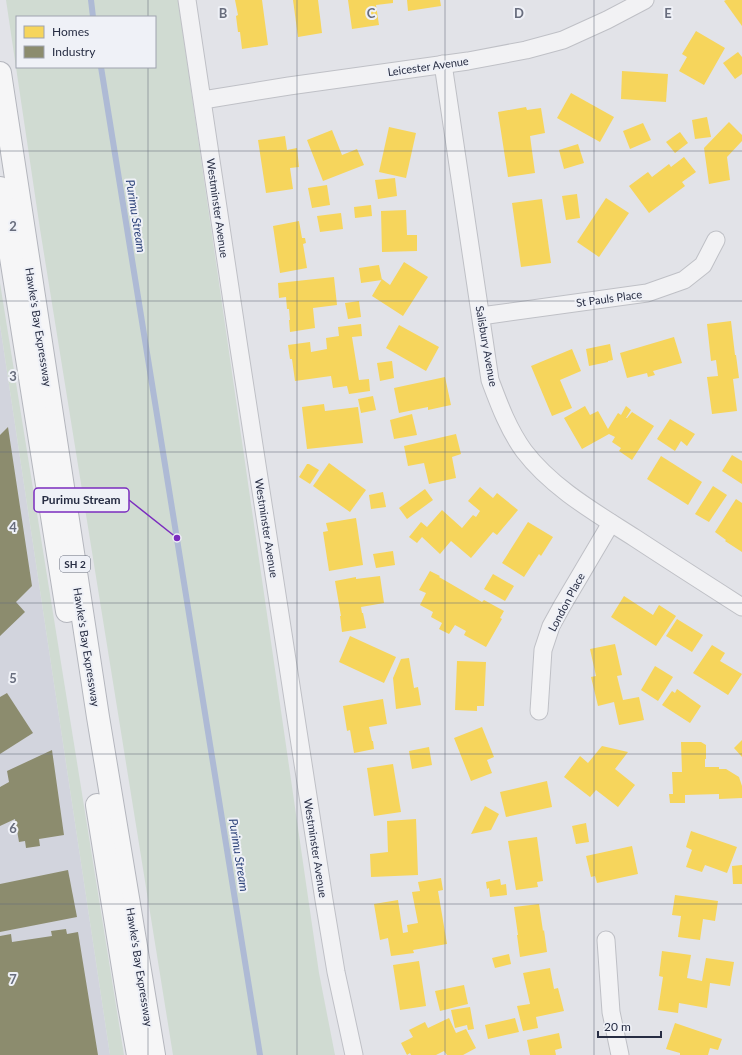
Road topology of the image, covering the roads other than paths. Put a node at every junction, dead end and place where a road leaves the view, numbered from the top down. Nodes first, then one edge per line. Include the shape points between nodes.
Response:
1 (187, 0) edge
2 (645, 0) edge
3 (443, 64) junction
4 (0, 72) edge
5 (203, 100) junction
6 (0, 188) edge
7 (716, 240) dead end
8 (481, 316) junction
9 (611, 523) junction
10 (742, 606) edge
11 (539, 711) dead end
12 (606, 940) dead end
13 (138, 1055) edge
14 (154, 1055) edge
15 (354, 1055) edge
16 (620, 1055) edge

1 - 5 street, Westminster Avenue
2 - 3 street, Leicester Avenue via 563,40 526,50
3 - 5 street, Leicester Avenue
3 - 8 street, Salisbury Avenue
4 - 14 highway, Hawke's Bay Expressway / SH 2 via 98,717
5 - 15 street, Westminster Avenue via 336,972
6 - 13 highway, Hawke's Bay Expressway / SH 2
7 - 8 street, St Pauls Place via 703,265 684,280 647,293
8 - 9 street, Salisbury Avenue via 490,380 513,434 524,451 556,484
9 - 10 street, Salisbury Avenue
9 - 11 street, London Place via 551,626 543,650
12 - 16 street via 611,1012

